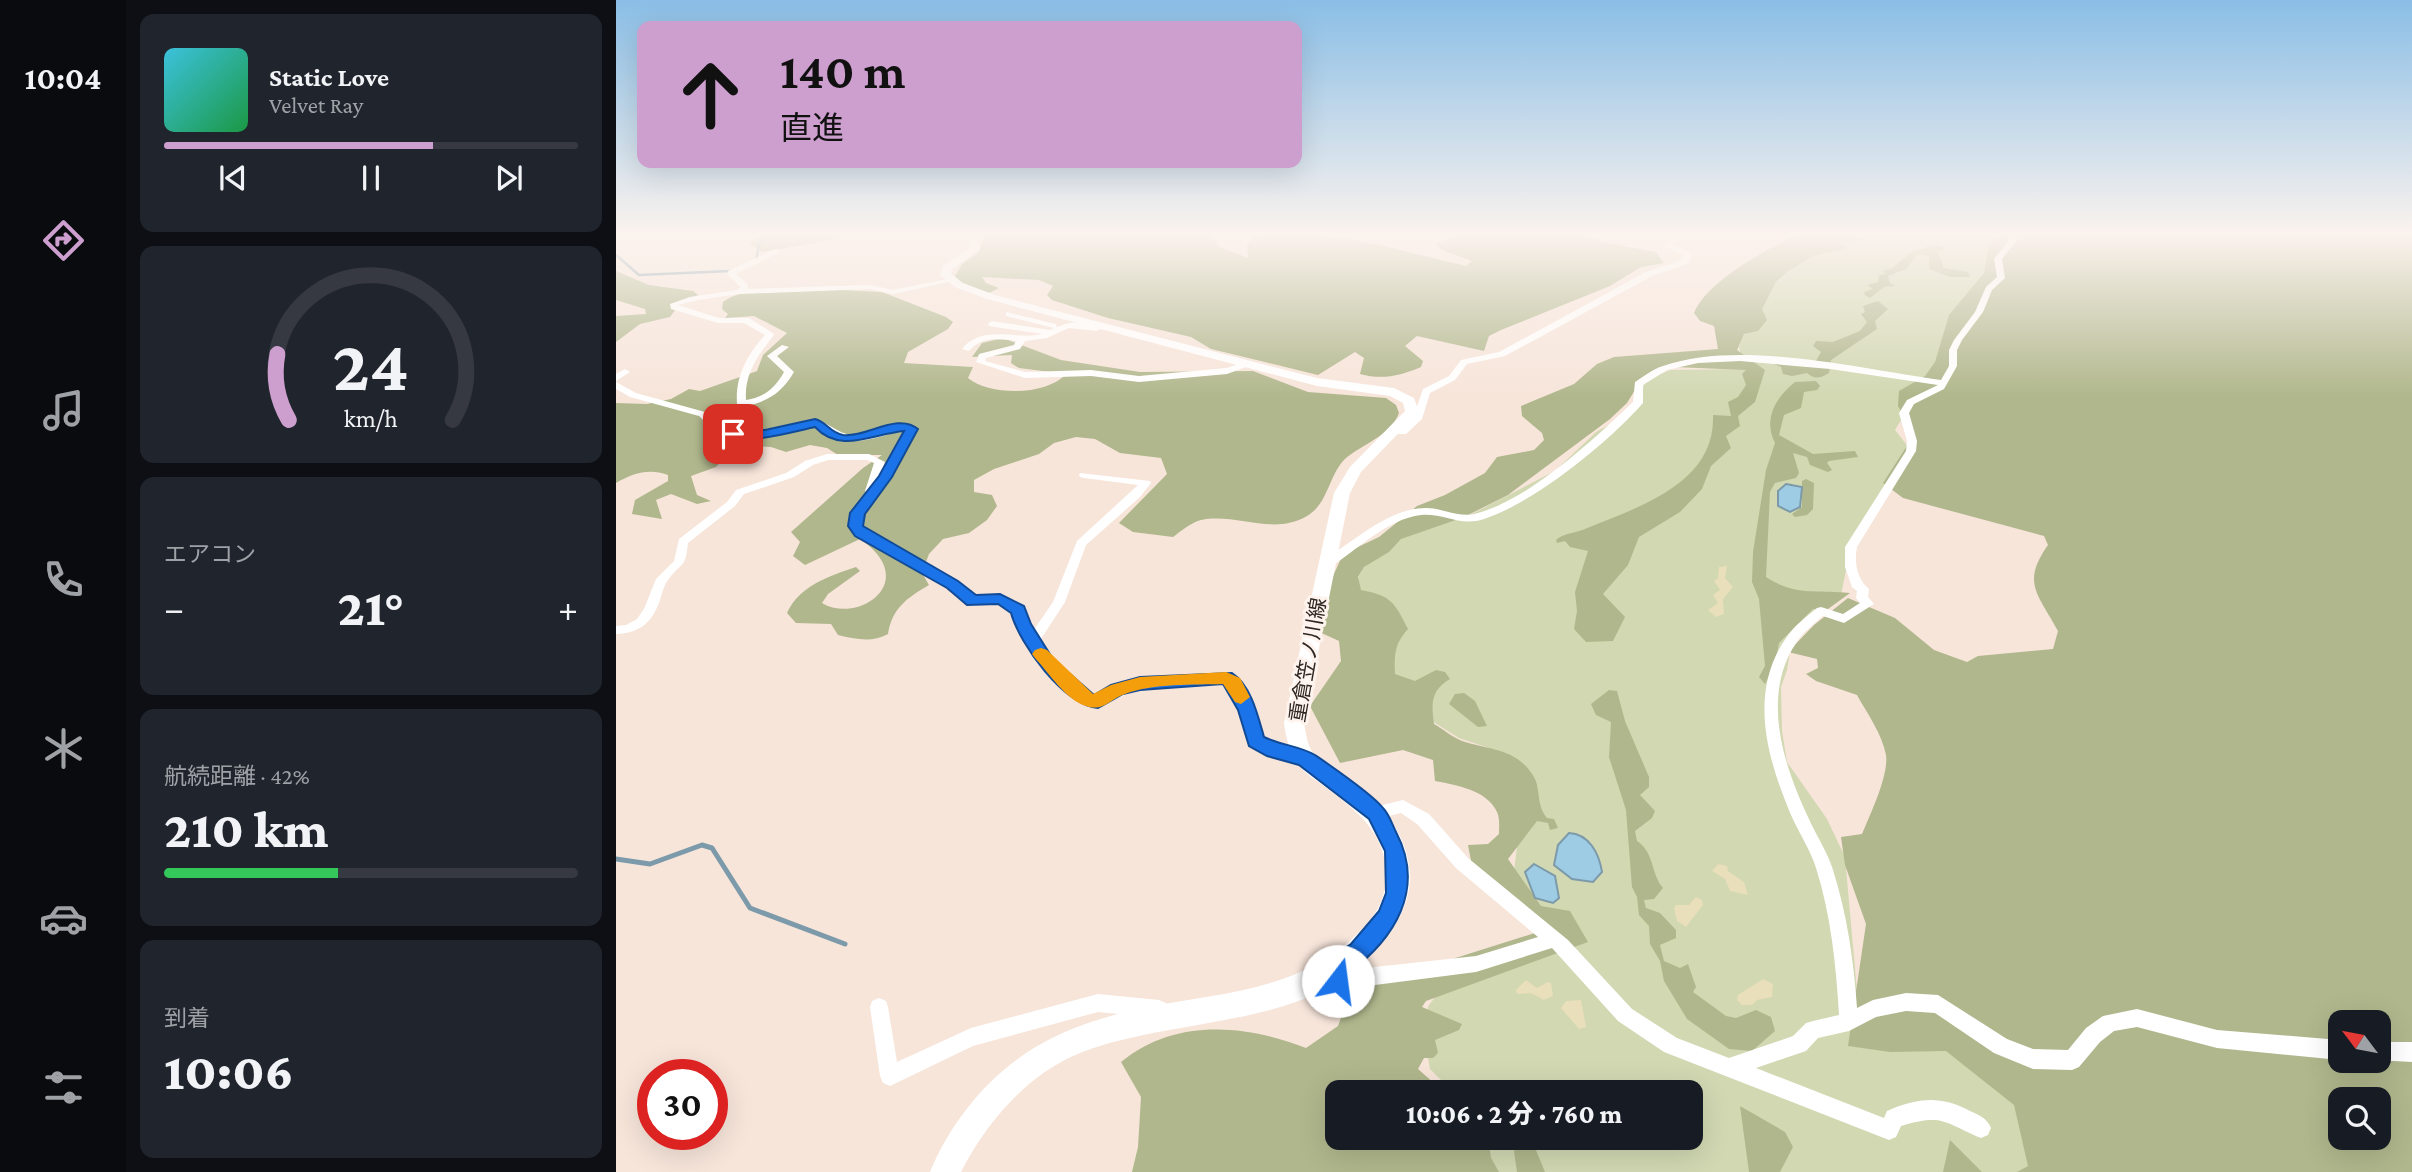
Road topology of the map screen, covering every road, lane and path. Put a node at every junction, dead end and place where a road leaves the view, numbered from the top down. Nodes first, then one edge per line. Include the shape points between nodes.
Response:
1 (744, 288) edge
2 (852, 288) edge
3 (873, 288) edge
4 (915, 288) edge
5 (966, 288) edge
6 (1624, 288) edge
7 (1990, 288) edge
8 (740, 292) junction
9 (1009, 314) dead end
10 (992, 324) dead end
11 (1115, 328) junction
12 (1053, 330) junction
13 (1022, 338) junction
14 (785, 347) dead end
15 (966, 349) dead end
16 (1250, 364) junction
17 (625, 372) dead end
18 (616, 378) edge
19 (1944, 383) junction
20 (616, 385) edge
21 (1395, 431) junction
22 (1084, 475) dead end
23 (872, 494) junction
24 (1325, 565) junction
25 (616, 630) edge
26 (1033, 641) junction
27 (1305, 759) junction
28 (1376, 813) junction
29 (1553, 940) junction
30 (1326, 975) junction
31 (879, 1007) dead end
32 (1190, 1013) junction
33 (1849, 1022) junction
34 (2328, 1049) edge
35 (2391, 1052) edge
36 (2412, 1052) edge
37 (1728, 1069) junction
38 (1981, 1128) dead end
39 (945, 1172) edge

1 - 8 street
2 - 8 street
3 - 4 street via 894,292
5 - 11 main road, 重倉笠ノ川線
6 - 21 street via 1502,354 1464,362 1452,378 1426,391 1417,419 1402,432
7 - 19 street via 1953,350 1953,366
8 - 14 street via 686,299 674,307 718,321 746,320 770,335 755,350 739,385 742,404 768,400 779,391 789,373 771,356
9 - 12 street
10 - 12 street
11 - 12 street via 1072,323
11 - 16 main road, 重倉笠ノ川線
12 - 13 street
13 - 15 street via 984,338
13 - 16 street via 1017,347 992,351 980,362 1025,374 1091,373 1139,379 1227,371
16 - 21 main road, 重倉笠ノ川線 via 1317,382 1399,394 1409,401 1412,412
17 - 18 street
19 - 24 street via 1821,363 1717,360 1661,368 1638,384 1638,404 1576,462 1527,493 1492,512 1462,520 1410,514
19 - 33 street via 1910,402 1904,413 1911,451 1851,547 1851,571 1868,604 1844,619 1822,611 1806,625 1780,659 1768,703 1782,776 1824,868 1846,970
20 - 23 street via 633,395 702,414 722,432 744,436 815,423 828,435 844,439 912,429
21 - 24 main road, 重倉笠ノ川線 via 1347,480
22 - 26 street via 1146,483 1081,544 1059,602
23 - 25 street via 869,487 880,461 869,457 818,460 790,475 745,489 732,505 683,541 681,557 660,581 645,622
23 - 26 street via 857,513 855,526 860,533 953,584 972,601 1000,599 1018,610
24 - 27 main road, 重倉笠ノ川線 via 1294,723
26 - 27 street via 1047,663 1089,701 1098,702 1118,689 1140,684 1226,678 1238,690 1256,741 1273,751
27 - 28 main road
28 - 29 street via 1403,806 1423,819 1462,863
28 - 30 main road via 1395,851 1397,893 1375,934
29 - 30 street via 1476,964 1342,983
29 - 37 street via 1625,1015 1671,1045
30 - 32 main road via 1294,989
31 - 32 street via 890,1076 971,1037 1098,1003
32 - 39 main road via 1099,1032 1030,1065 987,1105
33 - 34 street via 1873,1009 1906,1002 1938,1004 2001,1046 2033,1059 2054,1061 2072,1060 2110,1023 2137,1018 2217,1039
33 - 37 street via 1813,1030 1799,1044
35 - 36 street
37 - 38 street via 1889,1130 1895,1118 1930,1107 1958,1114

